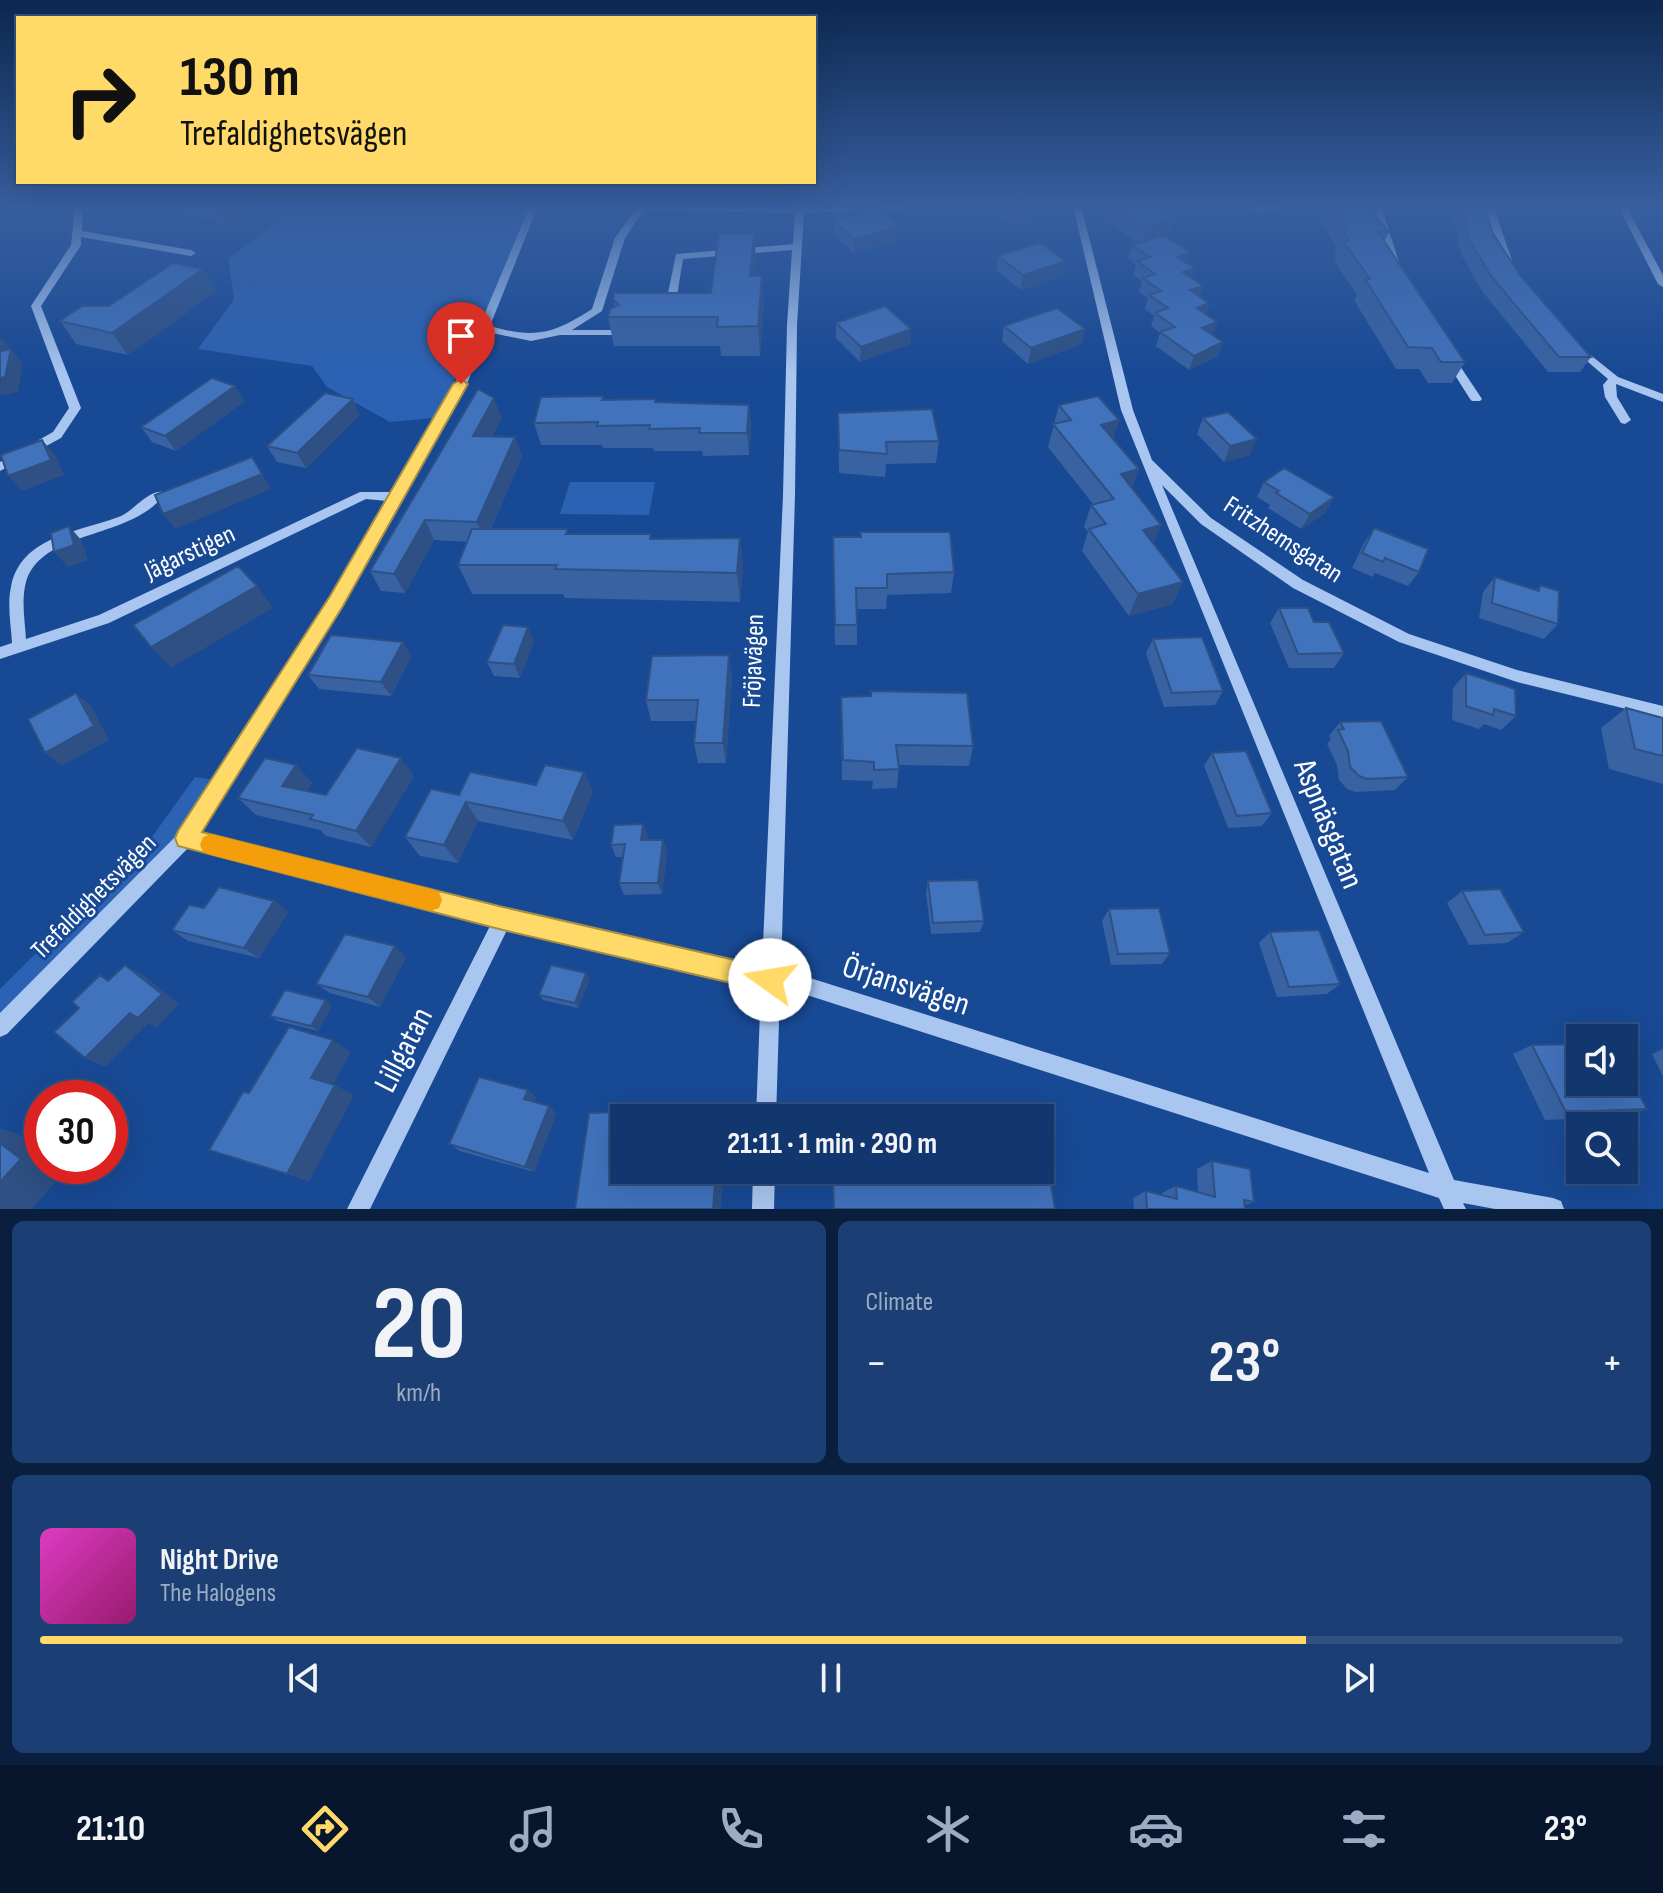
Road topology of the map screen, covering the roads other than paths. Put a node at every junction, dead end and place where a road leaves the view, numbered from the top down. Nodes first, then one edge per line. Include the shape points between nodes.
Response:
1 (65, 262) edge
2 (511, 262) edge
3 (612, 262) edge
4 (678, 262) edge
5 (795, 262) edge
6 (1091, 262) edge
7 (1395, 262) edge
8 (1508, 262) edge
9 (1650, 262) edge
10 (1397, 268) edge
11 (1515, 284) edge
12 (1662, 286) edge
13 (669, 312) edge
14 (484, 328) junction
15 (563, 333) junction
16 (617, 333) edge
17 (1565, 336) edge
18 (1445, 351) edge
19 (1614, 379) junction
20 (1663, 398) edge
21 (1476, 399) dead end
22 (1625, 420) dead end
23 (1147, 462) junction
24 (0, 467) edge
25 (158, 495) edge
26 (397, 497) junction
27 (19, 647) junction
28 (0, 653) edge
29 (1663, 712) edge
30 (186, 838) junction
31 (503, 918) junction
32 (770, 980) junction
33 (0, 1027) edge
34 (766, 1104) edge
35 (764, 1184) edge
36 (1446, 1189) junction
37 (358, 1209) edge
38 (763, 1209) edge
39 (1455, 1209) edge
40 (1553, 1209) edge

1 - 24 street via 36,306 75,408 57,435
2 - 14 street, Trefaldighetsvägen
3 - 15 street via 597,311
4 - 13 street
5 - 32 street, Fröjavägen
6 - 23 street, Fritzhemsgatan via 1127,410
7 - 10 street
8 - 11 street
9 - 12 street
14 - 15 street via 522,339
14 - 26 street, Trefaldighetsvägen via 461,384
15 - 16 street
17 - 19 street
18 - 21 street
19 - 20 street
19 - 22 street via 1611,397
23 - 29 street, Fritzhemsgatan via 1206,521 1298,584 1404,638 1517,676
23 - 36 street, Aspnäsgatan
25 - 27 street via 127,519 61,539 42,551 18,586
26 - 27 street, Jägarstigen via 364,495 104,619
26 - 30 street, Trefaldighetsvägen
27 - 28 street, Jägarstigen
30 - 31 street, Örjansvägen
30 - 33 street, Trefaldighetsvägen
31 - 32 street, Örjansvägen
31 - 37 street, Lillgatan
32 - 34 street, Fröjavägen
32 - 36 street, Örjansvägen via 810,987
35 - 38 street
36 - 39 street, Aspnäsgatan
36 - 40 street, Örjansvägen

